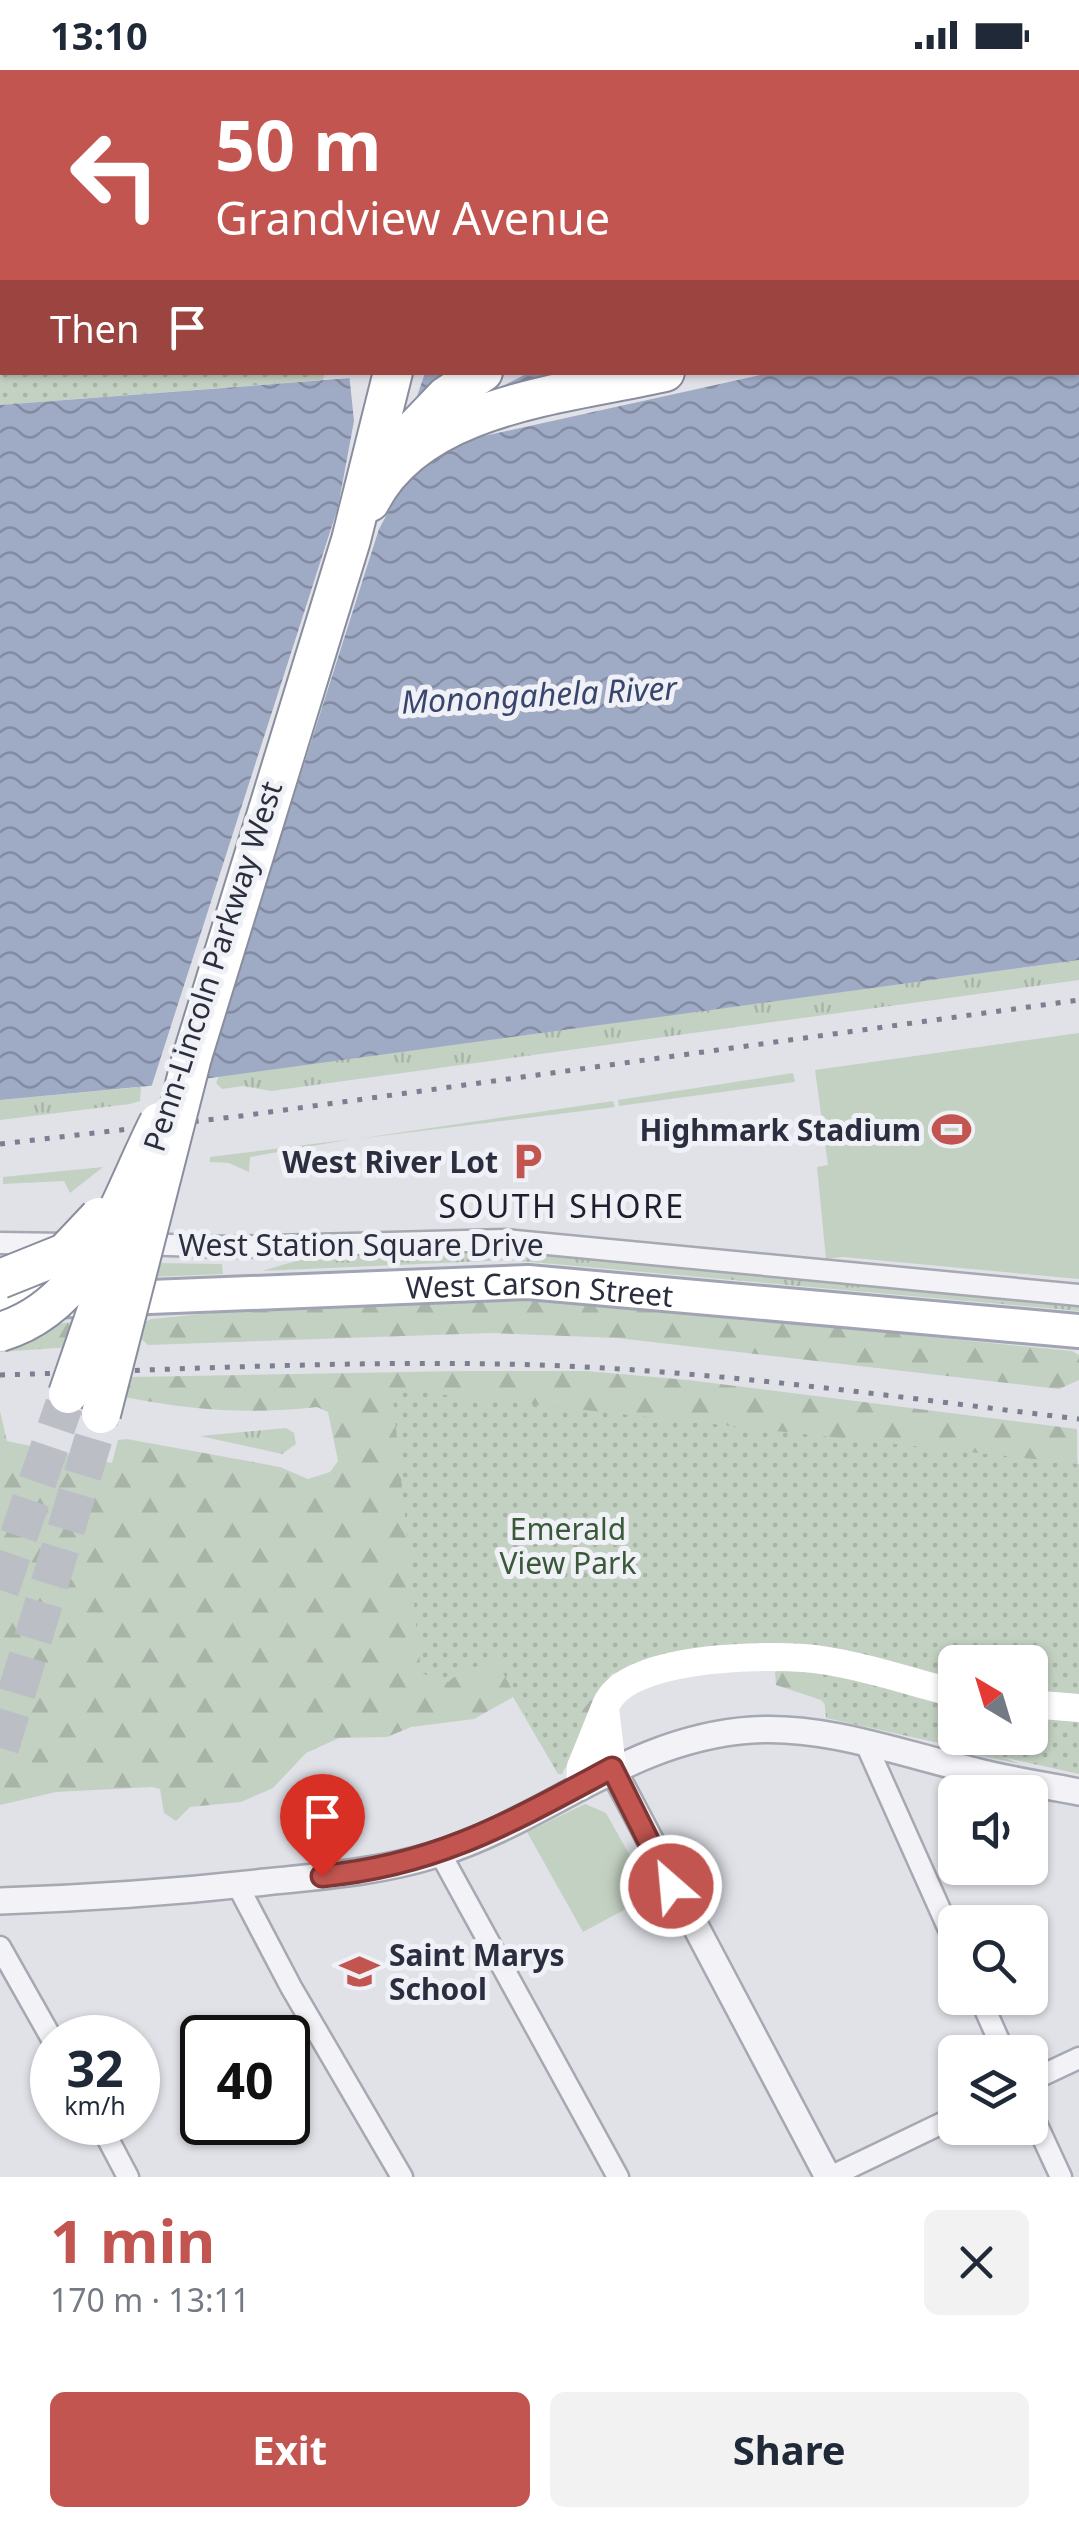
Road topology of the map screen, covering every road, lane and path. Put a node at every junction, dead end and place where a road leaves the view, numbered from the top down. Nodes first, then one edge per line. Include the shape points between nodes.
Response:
1 (369, 375) edge
2 (478, 375) edge
3 (652, 375) edge
4 (388, 392) edge
5 (351, 532) junction
6 (190, 1052) junction
7 (0, 1243) edge
8 (0, 1279) edge
9 (1079, 1296) edge
10 (0, 1303) edge
11 (1079, 1331) edge
12 (0, 1332) edge
13 (66, 1399) tunnel mouth
14 (101, 1414) tunnel mouth
15 (938, 1689) edge
16 (1048, 1705) edge
17 (605, 1708) junction
18 (1079, 1708) edge
19 (866, 1744) junction
20 (612, 1768) junction
21 (580, 1786) junction
22 (1079, 1792) edge
23 (440, 1853) junction
24 (238, 1886) junction
25 (0, 1901) edge
26 (938, 1905) edge
27 (0, 1947) edge
28 (39, 2015) edge
29 (1079, 2058) edge
30 (1048, 2073) edge
31 (938, 2125) edge
32 (111, 2145) edge
33 (1046, 2145) edge
34 (128, 2177) edge
35 (402, 2177) edge
36 (618, 2177) edge
37 (829, 2177) edge
38 (1061, 2177) edge

1 - 4 highway
2 - 5 highway via 446,396 405,439 370,486
3 - 5 highway via 497,410 424,440 387,473
4 - 5 highway
5 - 6 highway, Penn-Lincoln Parkway West
6 - 8 highway, bridge via 86,1235 48,1262
6 - 12 highway, bridge via 86,1268 48,1308
6 - 13 highway, Penn-Lincoln Parkway West, bridge
6 - 14 highway, Penn-Lincoln Parkway West, bridge
7 - 9 street, West Station Square Drive via 230,1247 505,1240
10 - 11 main road, West Carson Street via 528,1282
15 - 17 main road via 807,1658 734,1659 631,1680 612,1692
16 - 18 main road
17 - 20 main road
17 - 21 main road
19 - 20 street via 755,1729 677,1743
19 - 22 street
19 - 26 street
20 - 21 street
20 - 37 street
21 - 23 street
23 - 24 street via 382,1870
23 - 36 street
24 - 25 street
24 - 35 street
27 - 28 street
29 - 30 street
31 - 37 street
32 - 34 street
33 - 38 street

